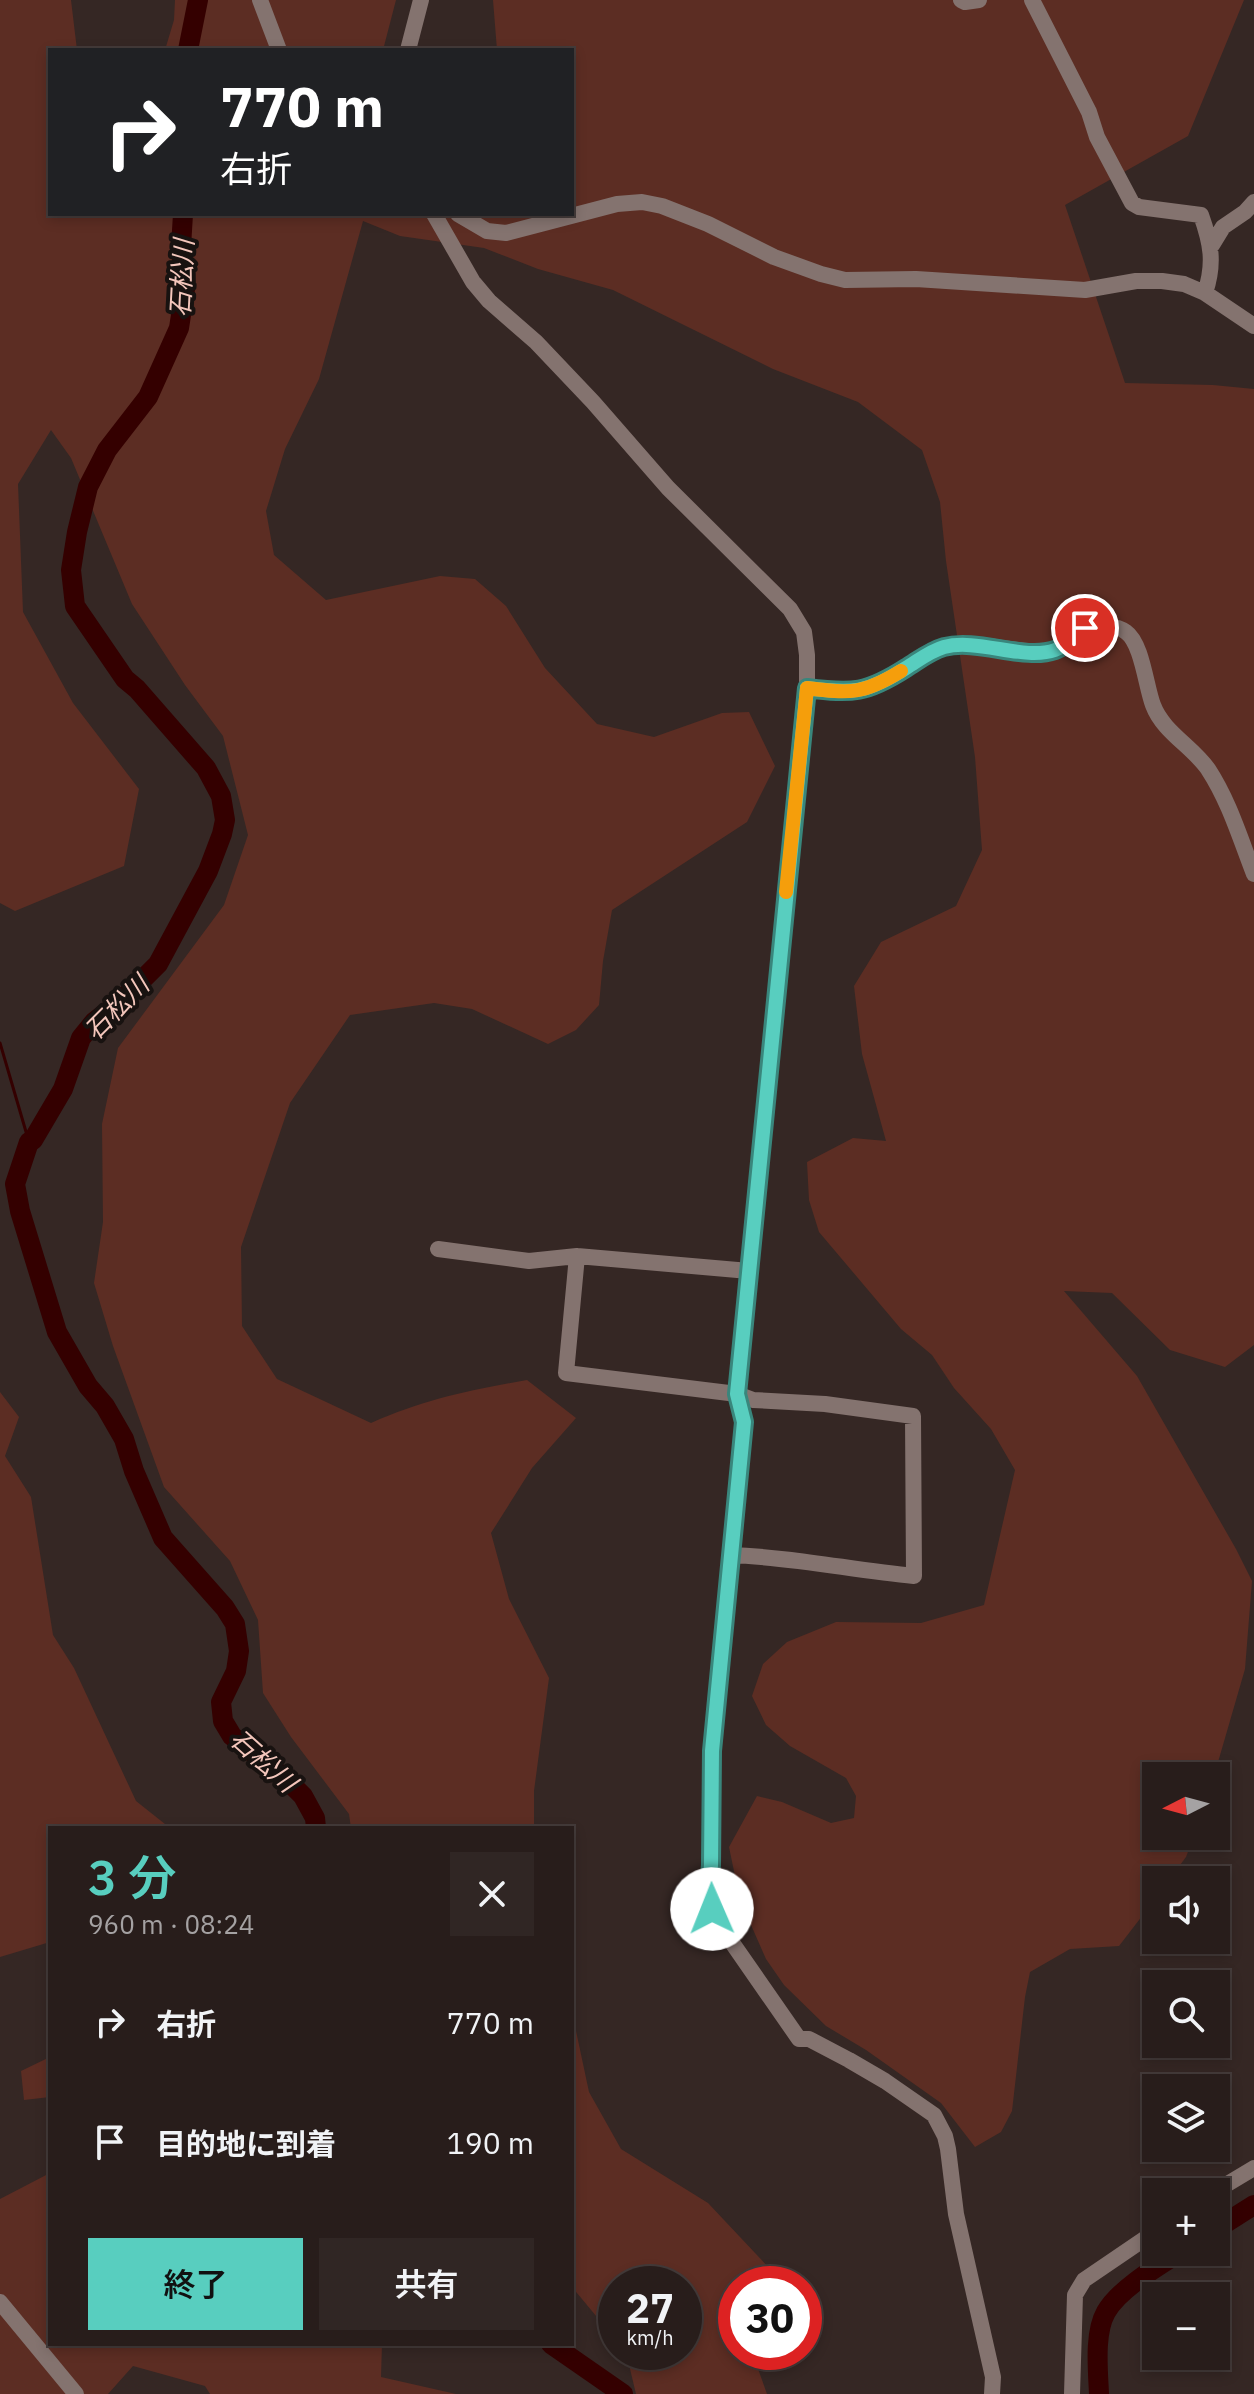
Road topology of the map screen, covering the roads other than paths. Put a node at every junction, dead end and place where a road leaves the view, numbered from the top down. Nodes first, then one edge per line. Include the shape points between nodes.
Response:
1 (260, 0) edge
2 (421, 0) edge
3 (961, 0) edge
4 (979, 0) edge
5 (1032, 0) edge
6 (278, 48) edge
7 (409, 48) edge
8 (1254, 202) edge
9 (574, 215) edge
10 (435, 216) edge
11 (461, 216) edge
12 (571, 216) edge
13 (1212, 245) junction
14 (1205, 293) junction
15 (1254, 326) edge
16 (807, 688) junction
17 (1254, 874) edge
18 (438, 1249) dead end
19 (577, 1256) junction
20 (749, 1271) junction
21 (737, 1394) junction
22 (730, 1555) junction
23 (1254, 2168) edge
24 (1230, 2182) edge
25 (1142, 2241) edge
26 (0, 2302) edge
27 (76, 2394) edge
28 (992, 2394) edge
29 (1072, 2394) edge

1 - 6 street
2 - 7 street
3 - 4 street
5 - 13 street via 1132,203 1201,215
8 - 13 street via 1223,227
9 - 14 street via 617,204 662,206 774,257 845,280 1085,290 1162,281
10 - 16 street via 489,301 536,342 668,488 790,609 804,632
11 - 12 street via 487,231 506,233
13 - 14 street
14 - 15 street
16 - 17 street via 861,690 946,647 1055,650 1085,628 1116,627 1132,639 1161,721 1206,766 1231,809
16 - 20 street
18 - 19 street via 529,1261
19 - 20 street
19 - 21 street via 566,1373
20 - 21 street
21 - 22 street via 744,1422
21 - 22 street via 913,1416 914,1576
22 - 28 street via 712,1751 712,1909 799,2039 849,2060 934,2115 948,2149
23 - 24 street
25 - 29 street via 1084,2280 1075,2295
26 - 27 street

